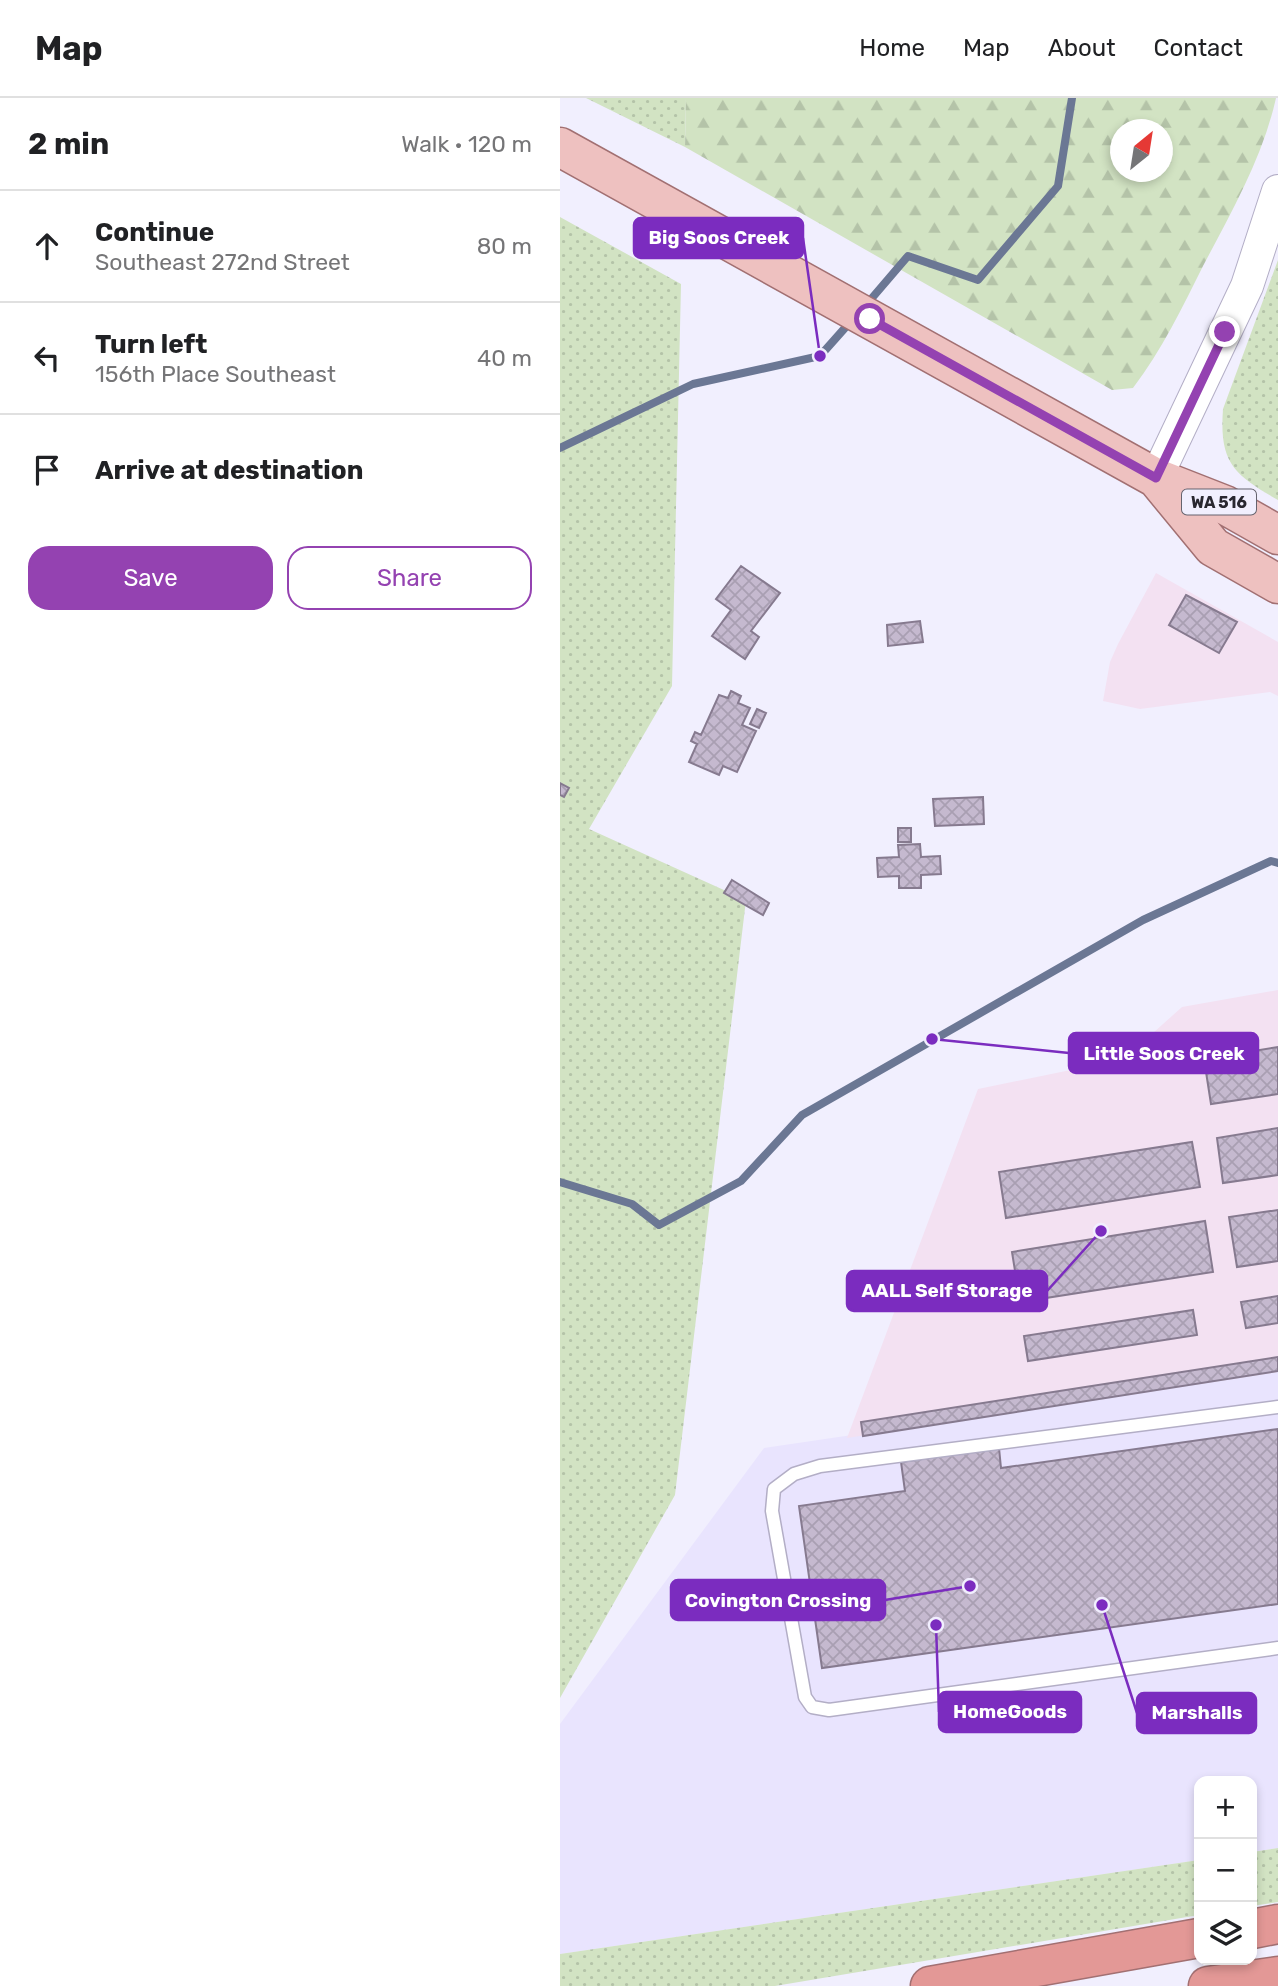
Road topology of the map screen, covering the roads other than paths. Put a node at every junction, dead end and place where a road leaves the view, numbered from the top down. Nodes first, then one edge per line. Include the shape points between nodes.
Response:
1 (560, 147) edge
2 (1278, 191) edge
3 (1156, 478) junction
4 (1278, 535) edge
5 (1278, 583) edge
6 (1278, 1408) edge
7 (1278, 1648) edge
8 (1278, 1924) edge
9 (1257, 1928) edge
10 (1194, 1939) edge
11 (1278, 1976) edge
12 (930, 1986) edge
13 (1208, 1986) edge

1 - 3 main road, WA 516
2 - 3 street via 1247,286
3 - 4 main road, WA 516 via 1224,505
3 - 5 main road, WA 516 via 1213,547
6 - 7 lane via 820,1466 794,1474 774,1489 772,1511 805,1697 812,1707 829,1710
8 - 9 highway
10 - 12 highway
11 - 13 highway

